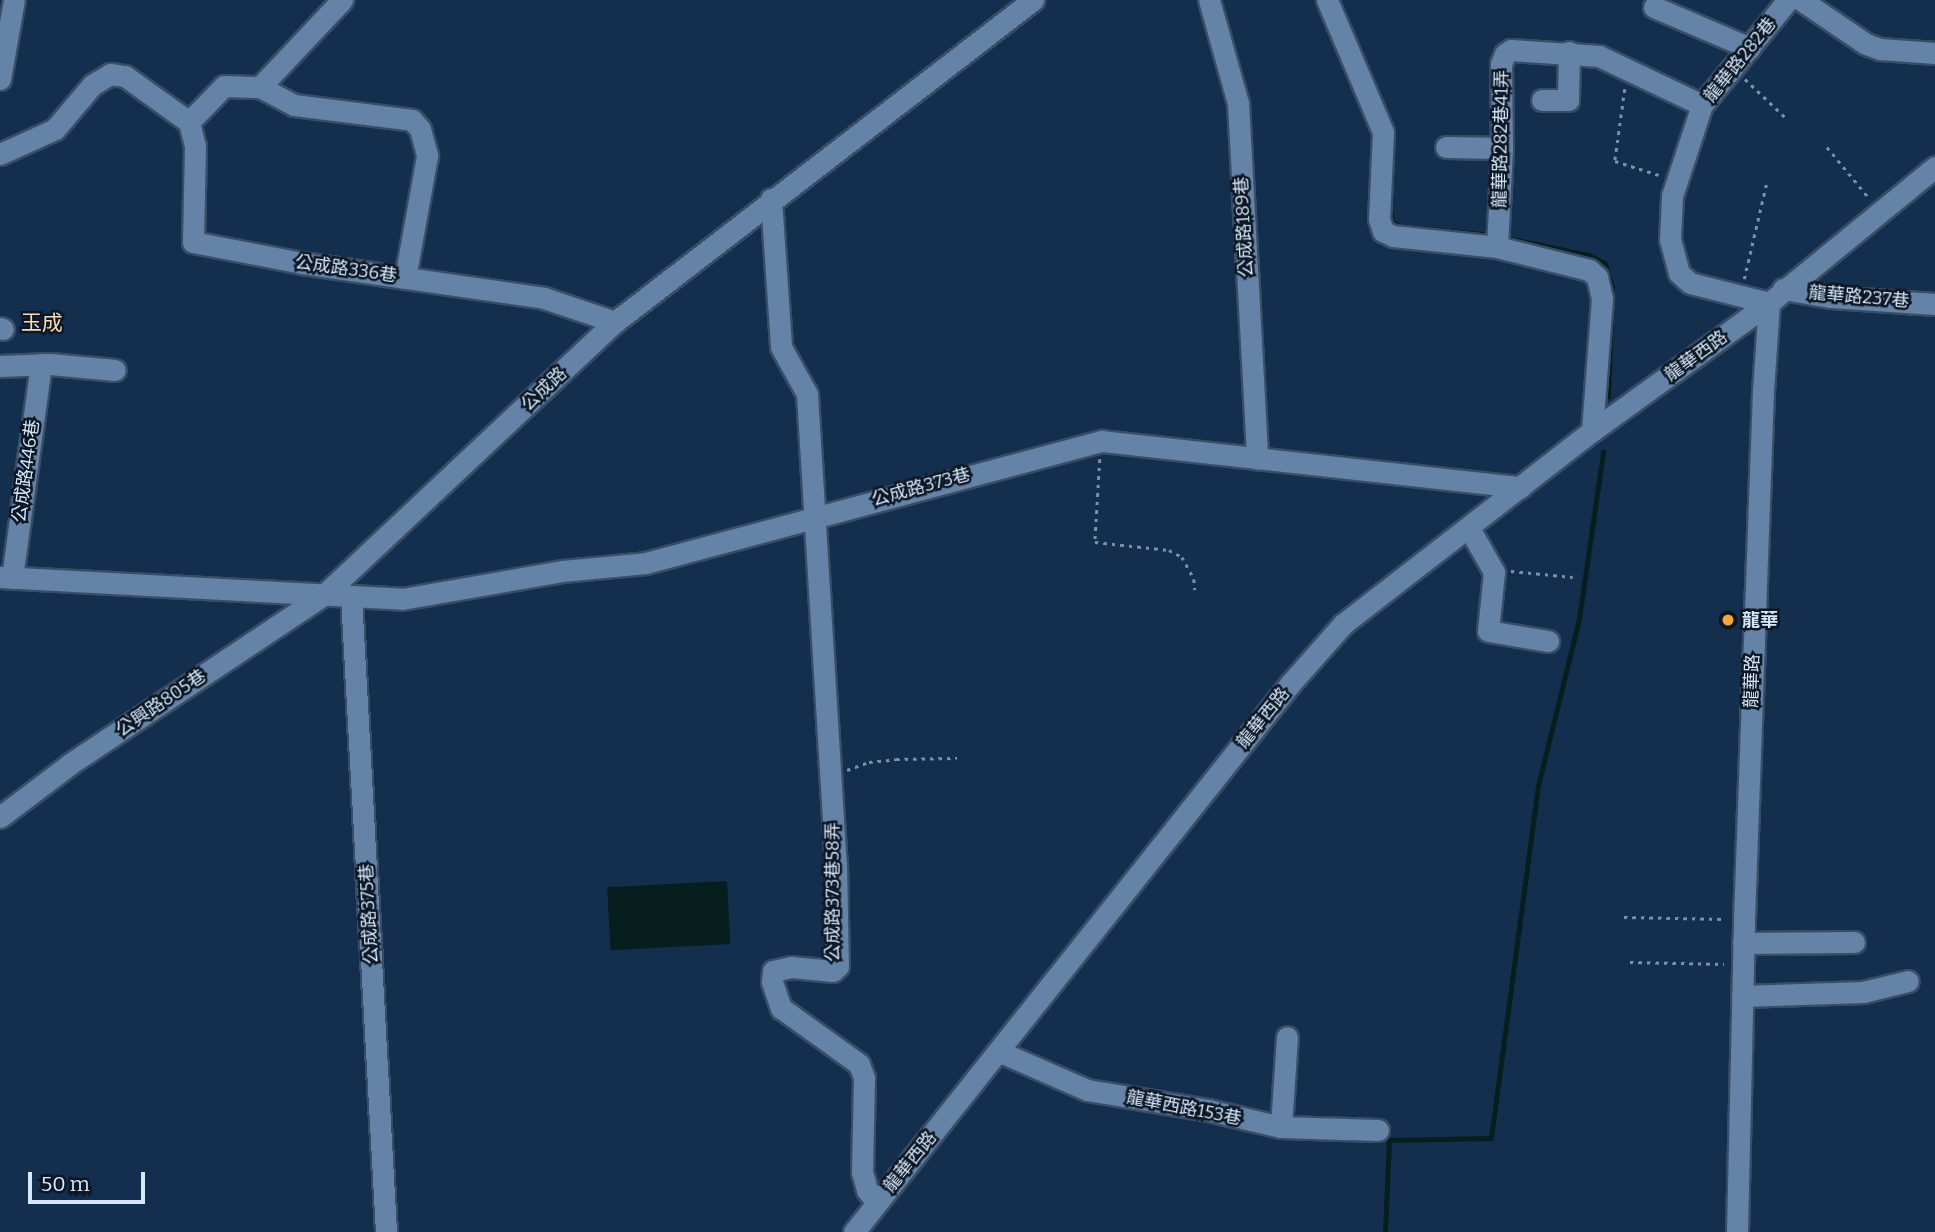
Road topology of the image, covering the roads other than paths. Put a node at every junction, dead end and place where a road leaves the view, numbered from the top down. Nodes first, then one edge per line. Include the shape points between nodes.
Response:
1 (13, 0) edge
2 (342, 0) edge
3 (1033, 0) edge
4 (1209, 0) edge
5 (1327, 0) edge
6 (1788, 0) edge
7 (1801, 0) edge
8 (1654, 7) dead end
9 (1750, 48) junction
10 (1569, 52) junction
11 (1935, 53) edge
12 (3, 54) edge
13 (0, 79) edge
14 (260, 87) junction
15 (1542, 100) dead end
16 (1702, 105) junction
17 (189, 122) junction
18 (1446, 147) dead end
19 (1502, 148) junction
20 (0, 155) edge
21 (1935, 167) edge
22 (771, 199) junction
23 (1498, 238) junction
24 (405, 278) junction
25 (1776, 296) junction
26 (1935, 304) edge
27 (615, 322) junction
28 (41, 364) junction
29 (0, 366) edge
30 (115, 370) dead end
31 (1592, 431) junction
32 (1257, 458) junction
33 (1520, 487) junction
34 (813, 516) junction
35 (1469, 528) junction
36 (6, 577) edge
37 (327, 593) junction
38 (351, 596) junction
39 (1548, 641) dead end
40 (0, 817) edge
41 (1854, 942) dead end
42 (1743, 953) junction
43 (1908, 981) dead end
44 (1742, 996) junction
45 (1287, 1037) dead end
46 (998, 1051) junction
47 (1281, 1127) junction
48 (1378, 1130) dead end
49 (877, 1203) junction
50 (386, 1232) edge
51 (854, 1232) edge
52 (1737, 1232) edge

1 - 12 street
2 - 14 street
3 - 22 street, 公成路
4 - 32 street, 公成路189巷 via 1238,103
5 - 23 street via 1383,132 1382,231 1393,236
6 - 9 street, 龍華路282巷
7 - 11 street via 1866,44
8 - 9 street
9 - 16 street, 龍華路282巷
10 - 15 street via 1568,100
10 - 16 street, 龍華路282巷41弄 via 1599,56
10 - 19 street, 龍華路282巷41弄 via 1511,50 1504,54
12 - 13 street
14 - 17 street via 224,86
14 - 24 street via 294,105 412,120 420,129 427,156
16 - 25 street, 龍華路282巷 via 1672,196 1670,239 1679,272 1690,284 1740,296
17 - 20 street via 125,76 110,74 92,85 55,130
17 - 24 street, 公成路336巷 via 195,146 193,243
18 - 19 street
19 - 23 street, 龍華路282巷41弄
21 - 25 street
22 - 27 street, 公成路
22 - 34 street, 公成路373巷58弄 via 781,348 807,394
23 - 31 street via 1589,270 1597,277 1602,299
24 - 27 street, 公成路336巷 via 544,298
25 - 26 street, 龍華路237巷
25 - 31 street, 龍華西路
25 - 42 street, 龍華路 via 1762,390
27 - 37 street, 公成路
28 - 29 street
28 - 30 street
28 - 36 street, 公成路446巷
31 - 33 street, 龍華西路
32 - 33 street, 公成路373巷
32 - 34 street, 公成路373巷 via 1101,441
33 - 35 street, 龍華西路
34 - 38 street, 公成路373巷 via 646,563 562,571 402,599
34 - 49 street, 公成路373巷58弄 via 836,863 838,966 833,971 791,967 773,971 772,982 781,1008 859,1064 864,1078 862,1172
35 - 39 street via 1494,572 1488,631
35 - 46 street, 龍華西路 via 1343,624 1290,684
36 - 37 street
37 - 38 street, 公成路373巷
37 - 40 street, 公興路805巷 via 70,764
38 - 50 street, 公成路375巷
41 - 42 street
42 - 44 street, 龍華路
43 - 44 street via 1863,992
44 - 52 street, 龍華路
45 - 47 street
46 - 47 street, 龍華西路153巷 via 1087,1090
46 - 49 street, 龍華西路
47 - 48 street, 龍華西路153巷
49 - 51 street, 龍華西路

